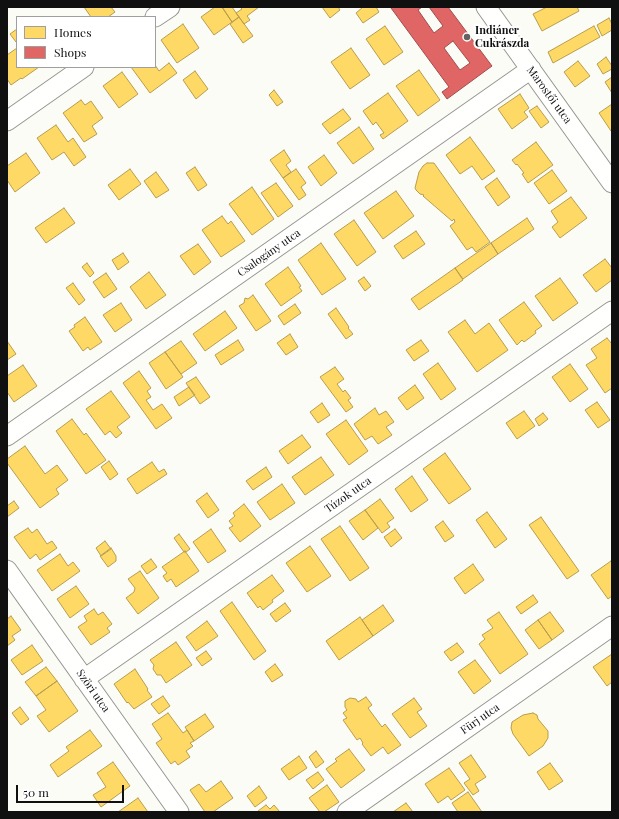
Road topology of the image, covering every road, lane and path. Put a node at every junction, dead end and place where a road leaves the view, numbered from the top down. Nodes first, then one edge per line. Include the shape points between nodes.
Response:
1 (170, 7) edge
2 (492, 9) edge
3 (156, 16) edge
4 (83, 68) edge
5 (530, 69) junction
6 (7, 121) edge
7 (608, 171) edge
8 (612, 311) edge
9 (7, 436) edge
10 (10, 579) edge
11 (612, 626) edge
12 (84, 679) junction
13 (179, 812) edge
14 (347, 812) edge

1 - 3 street
2 - 5 street, Marostői utca
4 - 6 street
5 - 7 street, Marostői utca
5 - 9 street, Csalogány utca
8 - 12 street, Túzok utca
10 - 12 street, Szöri utca
11 - 14 street, Fürj utca
12 - 13 street, Szöri utca

